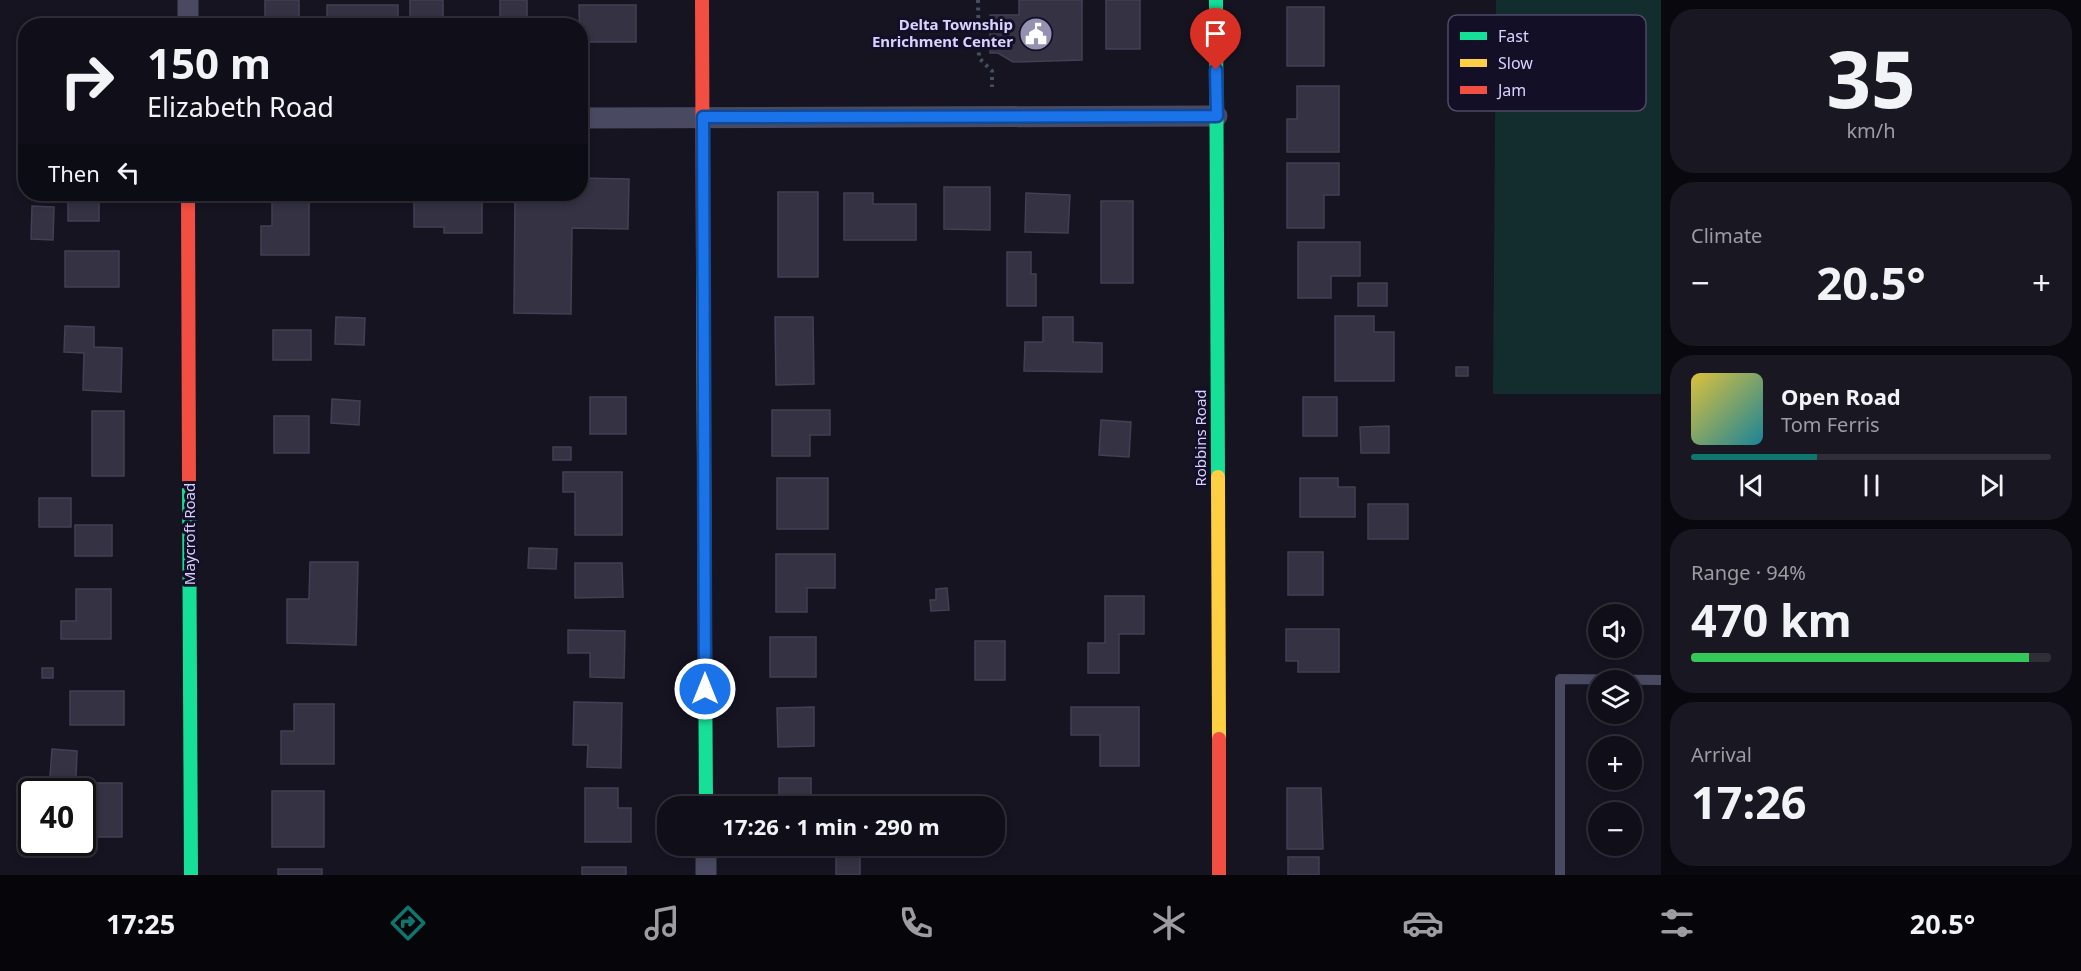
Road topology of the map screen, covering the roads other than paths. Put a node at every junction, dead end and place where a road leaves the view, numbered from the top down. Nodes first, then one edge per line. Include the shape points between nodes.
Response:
1 (188, 0) edge
2 (702, 0) edge
3 (1216, 0) edge
4 (188, 18) edge
5 (1217, 116) junction
6 (703, 117) junction
7 (588, 118) edge
8 (188, 201) edge
9 (1661, 680) edge
10 (706, 796) edge
11 (706, 856) edge
12 (191, 875) edge
13 (706, 875) edge
14 (1219, 875) edge
15 (1560, 875) edge

1 - 4 street
2 - 6 street
3 - 5 street, Robbins Road
5 - 6 street
5 - 14 street, Robbins Road
6 - 7 street
6 - 10 street
8 - 12 street, Maycroft Road
9 - 15 lane via 1560,679
11 - 13 street

